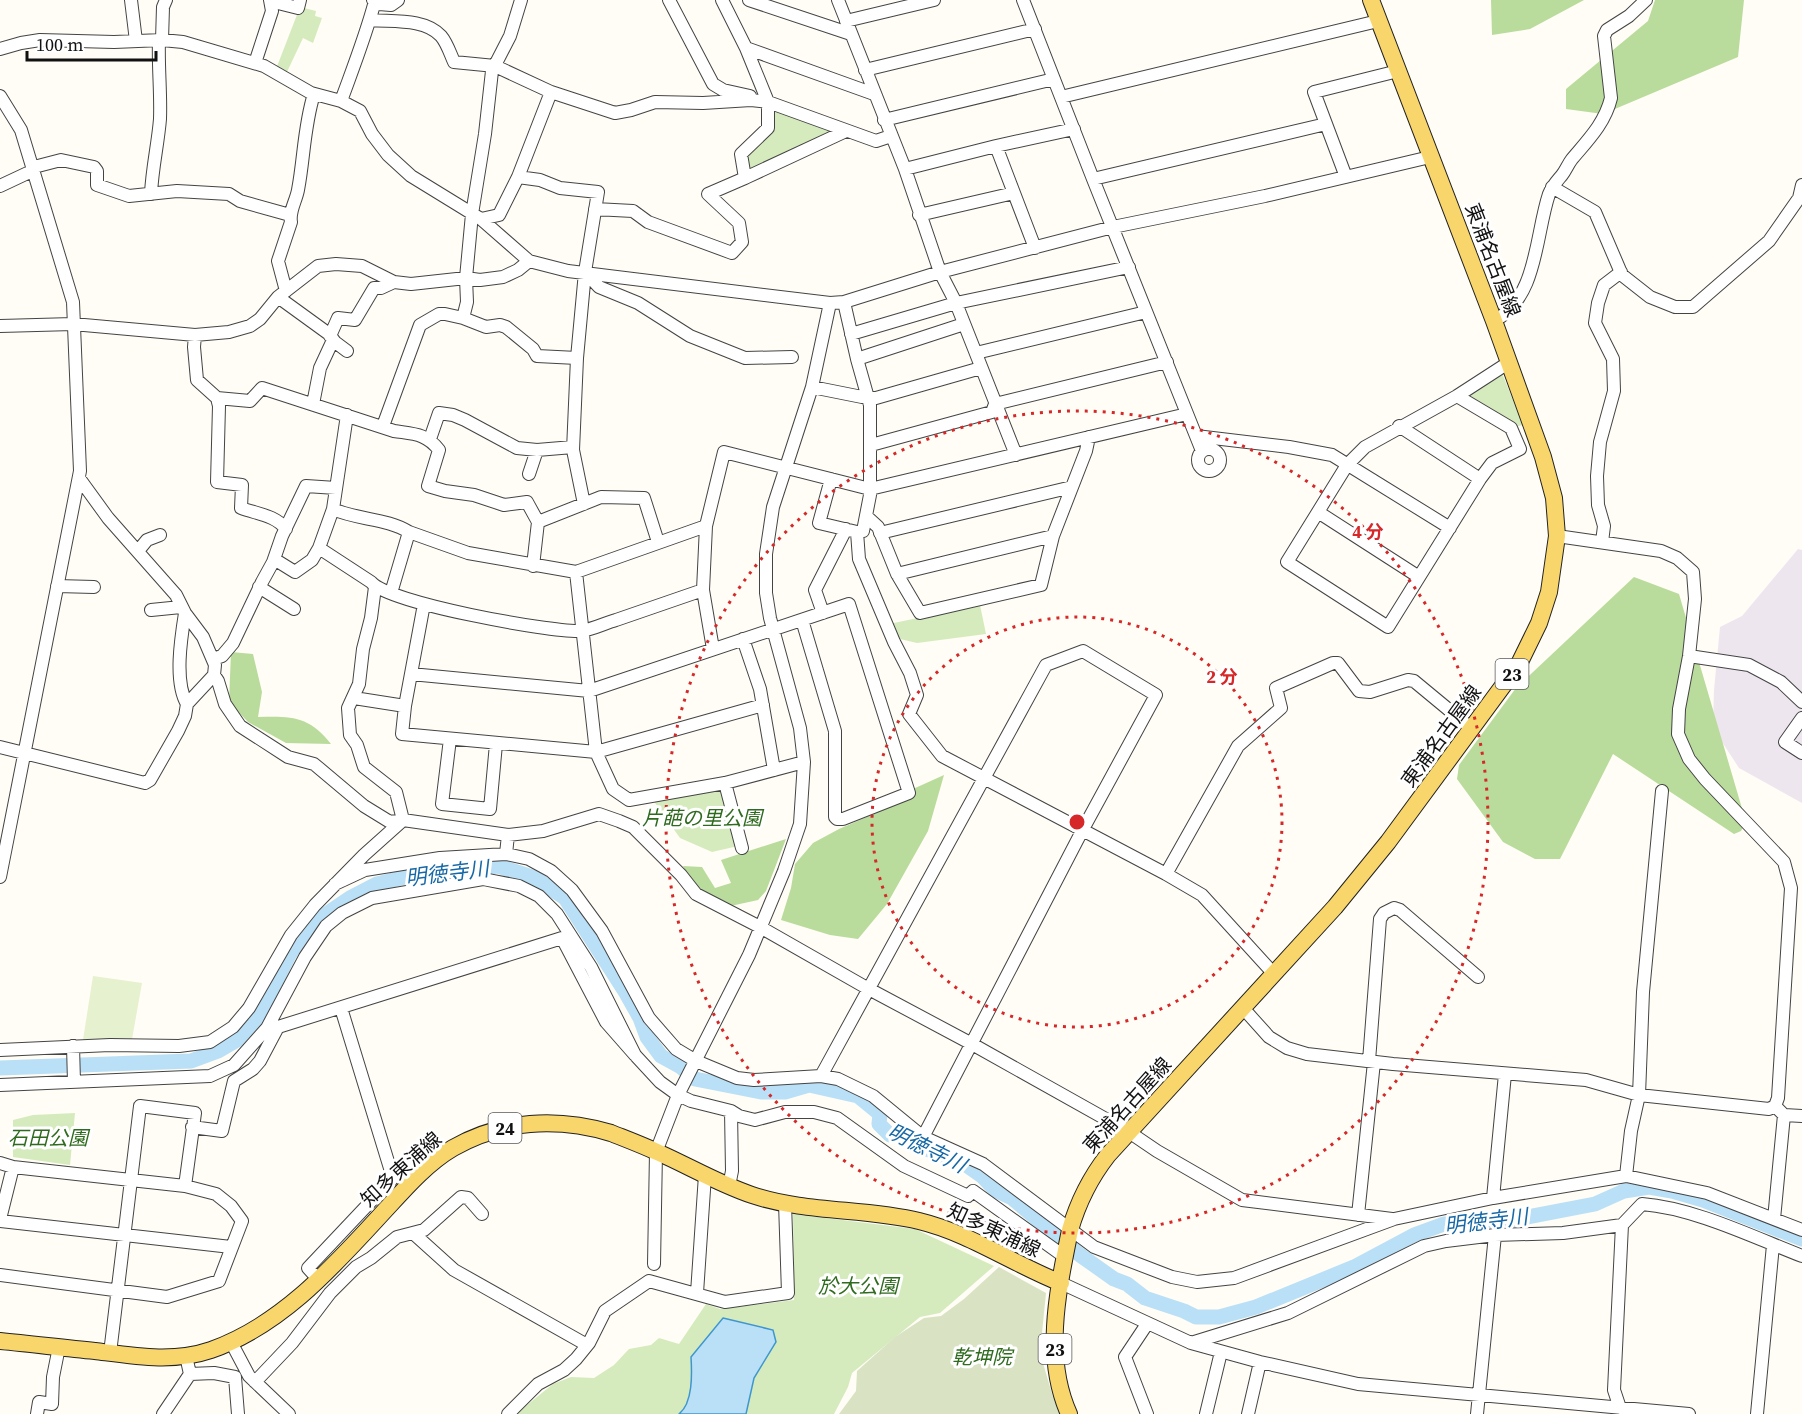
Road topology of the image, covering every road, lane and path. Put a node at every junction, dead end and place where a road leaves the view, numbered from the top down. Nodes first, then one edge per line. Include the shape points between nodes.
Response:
1 (131, 0) edge
2 (166, 0) edge
3 (300, 0) edge
4 (398, 0) edge
5 (521, 0) edge
6 (669, 0) edge
7 (722, 0) edge
8 (749, 0) edge
9 (838, 0) edge
10 (934, 0) edge
11 (1023, 0) edge
12 (1371, 0) edge
13 (1646, 0) edge
14 (374, 1) edge
15 (270, 2) edge
16 (371, 20) junction
17 (846, 21) junction
18 (1378, 21) junction
19 (1035, 29) junction
20 (851, 34) junction
21 (160, 40) junction
22 (136, 41) junction
23 (746, 48) junction
24 (0, 49) edge
25 (255, 63) junction
26 (495, 66) junction
27 (865, 70) junction
28 (1398, 71) junction
29 (1054, 79) junction
30 (551, 92) junction
31 (314, 94) junction
32 (874, 94) junction
33 (0, 96) edge
34 (766, 97) junction
35 (1061, 97) junction
36 (341, 101) junction
37 (884, 120) junction
38 (1326, 124) junction
39 (1074, 129) junction
40 (846, 131) junction
41 (891, 136) junction
42 (996, 146) junction
43 (1430, 157) junction
44 (34, 169) junction
45 (905, 169) junction
46 (518, 177) junction
47 (1346, 177) junction
48 (745, 178) junction
49 (1093, 179) junction
50 (1802, 184) edge
51 (0, 186) edge
52 (1552, 188) junction
53 (1014, 193) junction
54 (151, 194) junction
55 (595, 209) junction
56 (290, 215) junction
57 (919, 215) junction
58 (476, 216) junction
59 (1113, 227) junction
60 (1035, 248) junction
61 (529, 261) junction
62 (1129, 267) junction
63 (585, 272) junction
64 (940, 272) junction
65 (1621, 272) junction
66 (466, 278) junction
67 (394, 282) junction
68 (282, 294) junction
69 (844, 302) junction
70 (830, 303) junction
71 (956, 303) junction
72 (1146, 312) junction
73 (463, 318) junction
74 (1494, 321) junction
75 (73, 324) junction
76 (964, 324) junction
77 (0, 326) edge
78 (195, 334) junction
79 (851, 334) junction
80 (332, 338) junction
81 (347, 351) dead end
82 (976, 353) junction
83 (792, 357) dead end
84 (577, 358) junction
85 (857, 358) junction
86 (1167, 362) junction
87 (1508, 363) junction
88 (981, 368) junction
89 (812, 387) junction
90 (1456, 396) junction
91 (217, 398) junction
92 (868, 398) junction
93 (313, 404) junction
94 (995, 404) junction
95 (1187, 414) junction
96 (347, 415) junction
97 (382, 426) junction
98 (1399, 426) junction
99 (1196, 436) junction
100 (1089, 437) junction
101 (430, 439) junction
102 (871, 445) junction
103 (573, 447) junction
104 (537, 450) junction
105 (1202, 451) dead end
106 (1016, 455) junction
107 (1347, 465) junction
108 (787, 468) junction
109 (529, 474) dead end
110 (79, 478) junction
111 (831, 479) junction
112 (1480, 479) junction
113 (1072, 487) junction
114 (336, 489) junction
115 (870, 489) junction
116 (584, 504) junction
117 (333, 509) junction
118 (1318, 512) junction
119 (866, 516) junction
120 (538, 522) junction
121 (706, 526) junction
122 (1450, 528) junction
123 (286, 529) junction
124 (852, 531) junction
125 (409, 532) junction
126 (880, 532) junction
127 (160, 535) dead end
128 (1053, 536) junction
129 (1557, 536) junction
130 (658, 542) junction
131 (1602, 542) junction
132 (319, 548) junction
133 (138, 551) junction
134 (274, 559) junction
135 (533, 566) junction
136 (576, 572) junction
137 (897, 574) junction
138 (1419, 577) junction
139 (57, 586) junction
140 (94, 586) dead end
141 (375, 587) junction
142 (259, 588) junction
143 (703, 590) junction
144 (391, 593) junction
145 (424, 604) junction
146 (294, 609) dead end
147 (151, 610) dead end
148 (183, 610) junction
149 (823, 613) junction
150 (802, 620) junction
151 (773, 630) junction
152 (582, 631) junction
153 (743, 639) junction
154 (713, 649) junction
155 (1689, 656) junction
156 (213, 659) junction
157 (411, 674) junction
158 (214, 675) junction
159 (589, 691) junction
160 (354, 698) junction
161 (1802, 702) edge
162 (187, 704) junction
163 (763, 705) junction
164 (405, 706) junction
165 (1802, 718) edge
166 (1472, 729) junction
167 (450, 739) junction
168 (496, 744) junction
169 (0, 747) edge
170 (596, 752) junction
171 (24, 753) junction
172 (1802, 753) edge
173 (804, 762) junction
174 (774, 770) junction
175 (984, 778) junction
176 (725, 783) junction
177 (1662, 791) dead end
178 (403, 820) junction
179 (1082, 831) junction
180 (508, 835) junction
181 (742, 848) dead end
182 (506, 854) junction
183 (1166, 874) junction
184 (0, 877) edge
185 (335, 884) junction
186 (760, 927) junction
187 (1274, 974) junction
188 (1478, 977) dead end
189 (867, 988) junction
190 (341, 1008) junction
191 (1243, 1008) junction
192 (972, 1044) junction
193 (73, 1046) junction
194 (0, 1050) edge
195 (634, 1056) junction
196 (696, 1061) junction
197 (1372, 1061) junction
198 (1505, 1074) junction
199 (821, 1076) junction
200 (74, 1082) junction
201 (0, 1085) edge
202 (678, 1095) junction
203 (1639, 1095) junction
204 (1780, 1111) junction
205 (731, 1112) junction
206 (1802, 1116) edge
207 (192, 1126) junction
208 (1129, 1132) junction
209 (923, 1137) junction
210 (656, 1152) junction
211 (0, 1163) edge
212 (13, 1167) junction
213 (705, 1175) junction
214 (1626, 1176) junction
215 (130, 1181) junction
216 (185, 1186) junction
217 (729, 1186) junction
218 (1493, 1198) junction
219 (785, 1203) junction
220 (482, 1214) dead end
221 (1358, 1215) junction
222 (1774, 1219) junction
223 (0, 1220) edge
224 (1394, 1220) junction
225 (1622, 1225) junction
226 (1802, 1230) edge
227 (1070, 1231) junction
228 (413, 1233) junction
229 (124, 1234) junction
230 (1495, 1235) junction
231 (1773, 1245) junction
232 (231, 1247) junction
233 (1802, 1256) edge
234 (1065, 1257) junction
235 (654, 1264) dead end
236 (0, 1275) edge
237 (318, 1278) junction
238 (1060, 1283) junction
239 (117, 1290) junction
240 (697, 1293) junction
241 (1147, 1324) junction
242 (0, 1341) edge
243 (231, 1342) junction
244 (1191, 1343) junction
245 (587, 1345) junction
246 (59, 1347) junction
247 (1221, 1352) junction
248 (110, 1353) junction
249 (186, 1356) junction
250 (1260, 1362) junction
251 (190, 1374) junction
252 (255, 1382) junction
253 (1480, 1395) junction
254 (1620, 1408) junction
255 (37, 1414) edge
256 (164, 1414) edge
257 (238, 1414) edge
258 (289, 1414) edge
259 (508, 1414) edge
260 (1069, 1414) edge
261 (1147, 1414) edge
262 (1206, 1414) edge
263 (1248, 1414) edge
264 (1477, 1414) edge
265 (1689, 1414) edge
266 (1757, 1414) edge

1 - 22 street
2 - 21 street
3 - 15 street via 298,8
4 - 14 street via 391,5
5 - 26 street
6 - 34 street via 713,84 723,90
7 - 23 street
8 - 20 street
9 - 17 street
10 - 17 street
11 - 19 street
12 - 18 main road, 東浦名古屋線 / 23
13 - 52 street via 1604,36 1609,106 1595,132
14 - 16 street
15 - 25 street via 272,11
16 - 26 street via 423,26 440,34 454,62
16 - 36 street
17 - 20 street
18 - 28 main road, 東浦名古屋線 / 23
18 - 35 street
19 - 27 street
19 - 29 street
20 - 27 street
21 - 22 street
21 - 25 street via 183,42
21 - 54 street via 160,119
22 - 24 street via 40,40
23 - 32 street
23 - 34 street
25 - 31 street
26 - 30 street
26 - 58 street
27 - 32 street
28 - 38 street via 1314,92
28 - 43 main road, 東浦名古屋線 / 23
29 - 35 street
29 - 37 street
30 - 34 street via 615,113 655,102 703,103
30 - 46 street
31 - 36 street
31 - 56 street via 298,191
32 - 37 street
33 - 44 street via 21,130
34 - 40 street
34 - 48 street via 768,128 741,154
35 - 39 street
36 - 58 street via 360,111 388,155 411,176
37 - 41 street
38 - 47 street
38 - 49 street
39 - 42 street
39 - 49 street
40 - 41 street via 876,141
40 - 48 street
41 - 45 street
42 - 45 street
42 - 53 street
43 - 47 street
43 - 74 main road, 東浦名古屋線 / 23
44 - 51 street
44 - 54 street via 61,160 94,167 97,185 129,196
44 - 75 street via 73,302
45 - 57 street
46 - 55 street via 560,188 598,192
46 - 58 street via 499,216
47 - 59 street
48 - 55 street via 708,194 739,223 742,242 732,253 648,222 633,211
49 - 59 street
50 - 65 street via 1799,198 1768,241 1693,307 1675,307 1650,297
52 - 65 street via 1595,212
52 - 74 street via 1535,258 1521,295 1504,316
53 - 57 street
53 - 60 street
54 - 56 street via 196,190 229,194 240,201
55 - 63 street
56 - 68 street via 278,261
57 - 64 street
58 - 61 street
58 - 66 street
59 - 60 street
59 - 62 street
60 - 64 street
61 - 63 street
61 - 66 street via 503,277
62 - 71 street
62 - 72 street
63 - 70 street
63 - 83 street via 599,287 638,303 690,336 745,358
63 - 84 street
64 - 69 street
64 - 71 street
65 - 131 street via 1604,285 1596,323 1614,359 1614,391 1600,442 1597,476 1598,505 1604,526
66 - 67 street via 430,284
66 - 73 street
67 - 68 street via 362,266 336,264 318,266
67 - 80 street via 374,288 355,320 338,318
68 - 78 street via 250,326
68 - 80 street
69 - 70 street
69 - 79 street
70 - 89 street
71 - 76 street
71 - 79 street
72 - 82 street
72 - 86 street
73 - 84 street via 486,327 506,327 539,356
73 - 97 street via 439,314 420,325
74 - 87 main road, 東浦名古屋線 / 23
75 - 77 street
75 - 78 street
75 - 110 street
76 - 82 street
76 - 85 street
78 - 91 street via 198,380
79 - 85 street
80 - 81 street
80 - 93 street via 320,368
82 - 88 street
84 - 103 street
85 - 92 street
86 - 94 street
86 - 95 street
87 - 90 street
87 - 129 main road, 東浦名古屋線 / 23 via 1544,457 1554,498
88 - 92 street
88 - 94 street
89 - 92 street
89 - 108 street
90 - 98 street
90 - 112 street via 1511,428 1520,449 1492,463
91 - 93 street via 250,401 262,388
91 - 123 street via 217,482 242,485 241,508 270,517
92 - 102 street
93 - 96 street
94 - 102 street via 992,412
94 - 106 street
95 - 99 street
95 - 100 street
96 - 97 street
96 - 114 street
97 - 101 street
98 - 107 street via 1365,447
98 - 112 street
99 - 105 street
99 - 107 street via 1332,455
100 - 106 street
100 - 113 street
101 - 104 street via 439,413 465,420 517,448
101 - 120 street via 439,450 428,486 504,505 527,501
102 - 115 street
103 - 104 street
103 - 116 street
104 - 109 street
106 - 115 street
107 - 118 street
107 - 122 street
108 - 111 street
108 - 121 street via 724,452
108 - 151 street via 773,507 766,554 766,593
110 - 133 street
110 - 139 street
111 - 115 street
111 - 124 street via 819,523
112 - 122 street
113 - 126 street
113 - 128 street
114 - 117 street
114 - 123 street via 306,486
115 - 119 street
116 - 120 street
116 - 130 street via 601,497 644,498
117 - 125 street
117 - 132 street
118 - 138 street
118 - 138 street via 1287,562 1388,627
119 - 124 street via 863,531
119 - 126 street
120 - 135 street
121 - 130 street
121 - 143 street
122 - 138 street
123 - 134 street
124 - 149 street via 815,590
124 - 175 street via 859,559 917,695 909,714 942,756
125 - 135 street via 468,553
125 - 144 street
126 - 137 street
127 - 133 street via 147,540
128 - 137 street
128 - 137 street via 1041,585 920,613
129 - 131 street
129 - 166 main road, 東浦名古屋線 / 23 via 1549,592 1539,623 1519,664
130 - 136 street
131 - 155 street via 1661,551 1693,572 1695,599
132 - 134 street via 312,560 295,572
132 - 141 street
133 - 148 street via 171,588
134 - 142 street
135 - 136 street
136 - 152 street
139 - 140 street
139 - 171 street
141 - 144 street
141 - 160 street
142 - 146 street
142 - 156 street via 233,643 222,656
143 - 152 street
143 - 154 street
144 - 145 street
145 - 152 street via 527,625
145 - 157 street
147 - 148 street
148 - 156 street
148 - 162 street via 181,682
149 - 150 street
149 - 150 street via 849,604 909,793 843,819 835,817 836,731
150 - 151 street
151 - 153 street
151 - 173 street via 800,728
152 - 159 street
153 - 154 street
153 - 163 street
154 - 159 street
155 - 161 street via 1749,665 1780,682
155 - 204 street via 1679,709 1681,742 1705,779 1784,862 1791,888
156 - 158 street
157 - 159 street
157 - 164 street
158 - 162 street
158 - 178 street via 225,704 240,726 288,757 314,764 364,806 390,822
159 - 170 street
160 - 164 street
160 - 178 street via 348,708 350,735 364,767 396,792
162 - 171 street via 178,731 145,783
163 - 170 street
163 - 174 street
164 - 167 street via 402,734
165 - 172 street via 1785,742
166 - 183 street via 1414,681 1359,691 1338,663 1276,687 1281,708 1238,746
166 - 187 main road, 東浦名古屋線 / 23 via 1388,842
167 - 168 street
167 - 168 street via 442,804 490,809
168 - 170 street
169 - 171 street
170 - 176 street via 613,789 629,800
171 - 184 street
173 - 174 street
173 - 186 street via 800,824
174 - 176 street
175 - 179 street
175 - 179 street via 1046,665 1083,651 1156,695
175 - 189 street
176 - 181 street
177 - 203 street via 1643,992
178 - 180 street
178 - 185 street
179 - 183 street
179 - 192 street
180 - 182 street
180 - 186 street via 543,831 598,814 619,821 633,827 696,894
182 - 185 street via 440,858 365,870
182 - 196 street via 543,867 572,890 602,931 649,1018 676,1049
183 - 187 street via 1202,895
185 - 193 street via 291,935 249,1008 233,1027 210,1042 179,1046
186 - 189 street
186 - 196 street
187 - 191 main road, 東浦名古屋線 / 23
188 - 197 street via 1400,910 1394,908 1384,913 1380,920
189 - 192 street
189 - 199 street
190 - 195 street via 562,938 606,1022
190 - 207 street via 278,1028 260,1061 234,1081 222,1131
190 - 237 street via 393,1179 308,1268
191 - 197 street via 1269,1037 1287,1048 1328,1058
191 - 208 main road, 東浦名古屋線 / 23
192 - 208 street
192 - 209 street
193 - 194 street
193 - 200 street
195 - 200 street via 591,967 557,914 539,896 519,886 483,879 372,898 342,913 326,926 267,1028 234,1065 210,1076
195 - 202 street
196 - 199 street via 737,1078
196 - 202 street
197 - 198 street
197 - 221 street
198 - 203 street via 1586,1080
198 - 218 street
199 - 209 street via 873,1096
200 - 201 street
202 - 205 street
202 - 210 street
203 - 204 street
203 - 214 street via 1630,1131
204 - 206 street
204 - 222 street
205 - 217 street
205 - 234 street via 755,1120 785,1112 814,1112 837,1118 904,1166 968,1196 973,1191
207 - 215 street via 195,1113 140,1106
207 - 216 street
208 - 221 street via 1242,1200
208 - 227 main road, 東浦名古屋線 / 23 via 1088,1184
209 - 227 street via 983,1164
210 - 213 main road, 知多東浦線 / 24
210 - 235 street
210 - 237 main road, 知多東浦線 / 24 via 591,1127 541,1122 512,1126 469,1140 451,1149 404,1189
211 - 212 street
212 - 215 street
212 - 223 street
213 - 217 main road, 知多東浦線 / 24
213 - 240 street
214 - 218 street
214 - 222 street via 1707,1192
215 - 216 street
215 - 229 street
216 - 232 street via 216,1194 231,1206 242,1221
217 - 219 main road, 知多東浦線 / 24
218 - 224 street
219 - 238 main road, 知多東浦線 / 24 via 922,1222 973,1241
219 - 240 street via 788,1293 725,1302
220 - 228 street via 468,1198 461,1197 424,1230
221 - 224 street
222 - 226 street
223 - 229 street
224 - 227 street via 1234,1278 1197,1282 1172,1277 1094,1247
225 - 230 street via 1563,1233
225 - 231 street via 1642,1204 1661,1206 1686,1211
225 - 254 street via 1614,1390
227 - 234 main road, 東浦名古屋線 / 23
228 - 245 street via 454,1270
228 - 252 street via 397,1237 356,1267
229 - 232 street
229 - 239 street
230 - 244 street via 1424,1246 1288,1313
230 - 253 street
231 - 233 street
231 - 266 street
232 - 239 street via 219,1281 167,1297
234 - 238 main road, 東浦名古屋線 / 23
236 - 239 street
237 - 243 main road, 知多東浦線 / 24 via 268,1323
238 - 241 street
238 - 260 main road, 東浦名古屋線 / 23 via 1055,1351 1061,1392
239 - 248 street
240 - 245 street via 649,1281 605,1311
241 - 244 street
241 - 261 street via 1125,1357
242 - 246 main road, 知多東浦線 / 24
243 - 249 main road, 知多東浦線 / 24
243 - 252 street
244 - 247 street
245 - 259 street via 564,1370 538,1384
246 - 248 main road, 知多東浦線 / 24
246 - 255 street via 52,1404 39,1402
247 - 250 street
247 - 262 street
248 - 249 main road, 知多東浦線 / 24 via 159,1358
249 - 251 street
250 - 253 street via 1358,1384
250 - 263 street
251 - 256 street
251 - 257 street via 214,1372 235,1377
252 - 258 street
253 - 254 street
253 - 264 street
254 - 265 street

